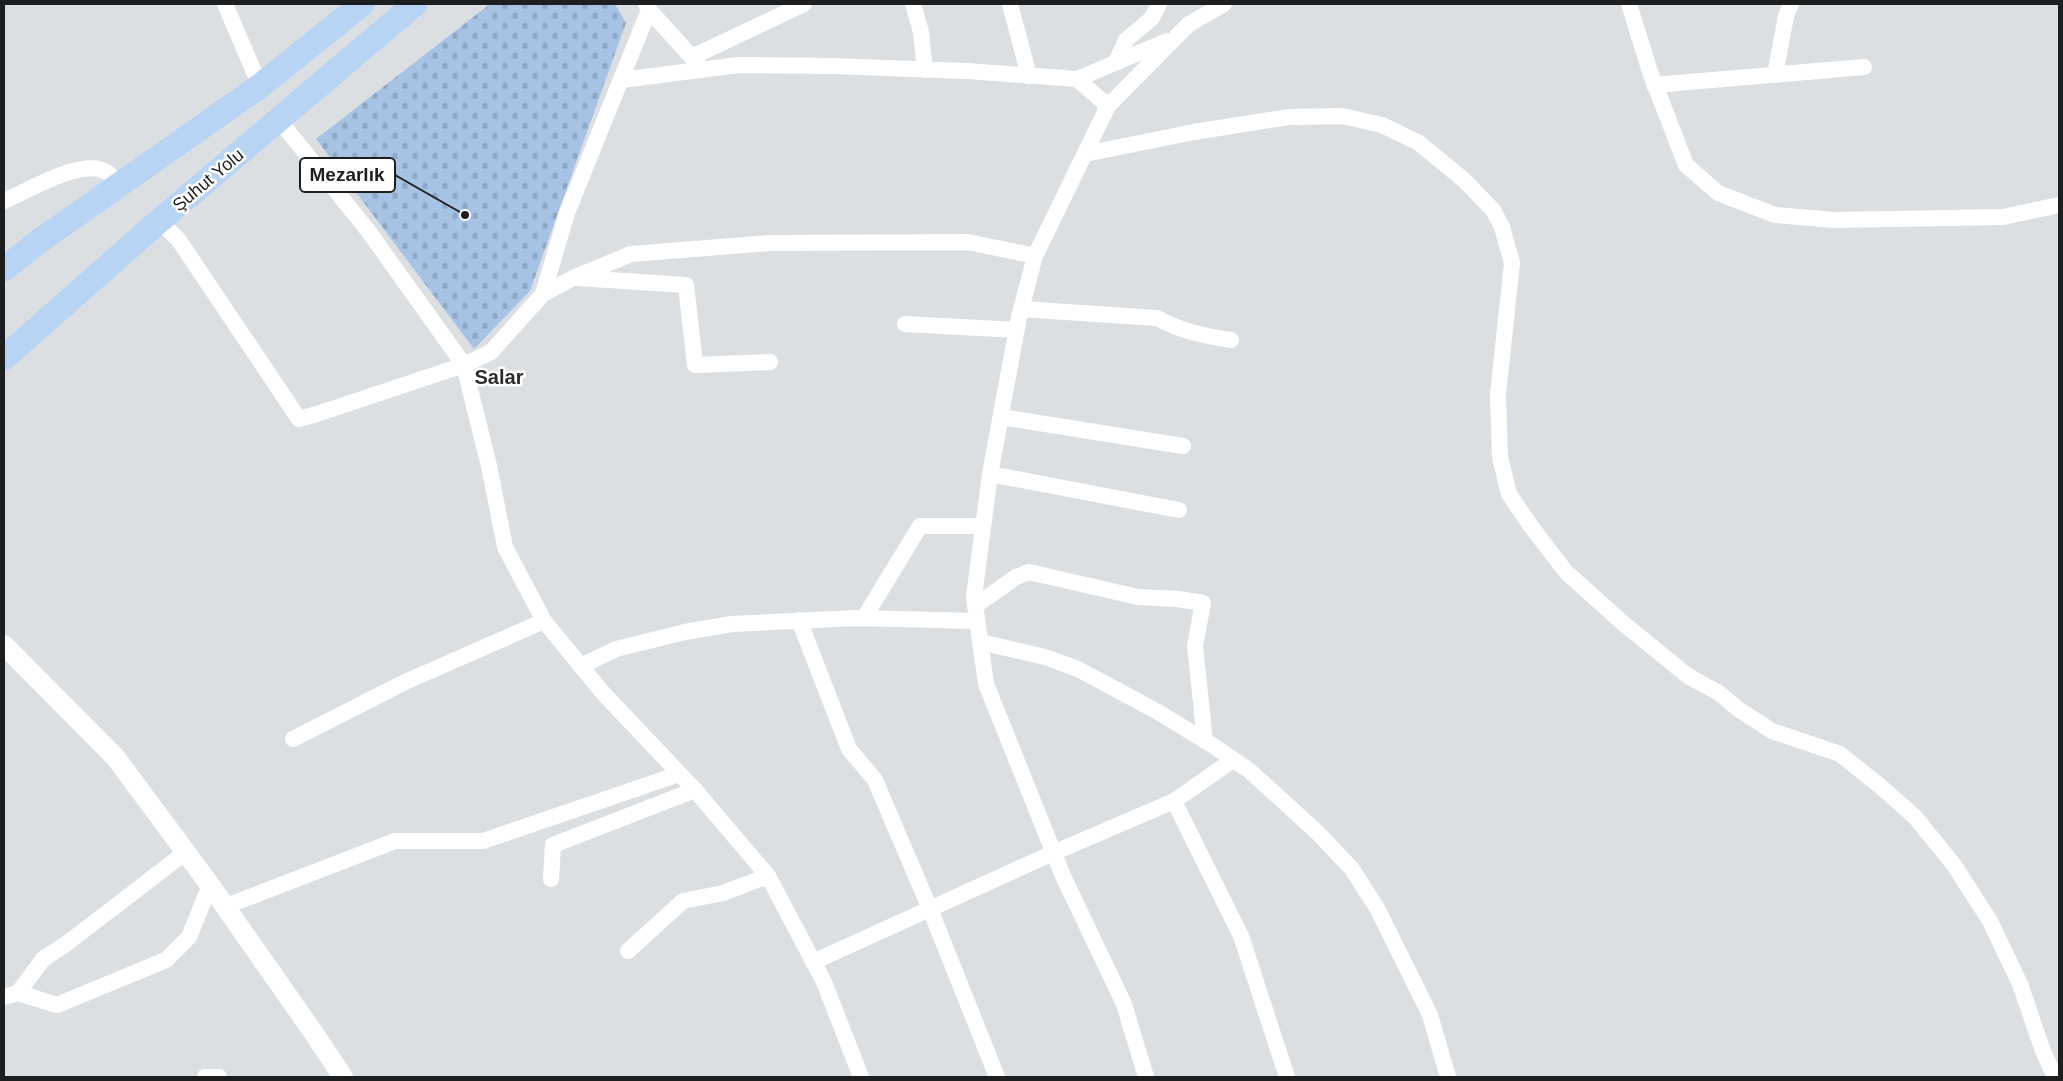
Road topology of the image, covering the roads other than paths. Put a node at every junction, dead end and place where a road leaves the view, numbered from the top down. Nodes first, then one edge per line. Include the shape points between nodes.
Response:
1 (225, 4) edge
2 (362, 4) edge
3 (415, 4) edge
4 (804, 4) edge
5 (913, 4) edge
6 (1010, 4) edge
7 (1159, 4) edge
8 (1224, 4) edge
9 (1630, 4) edge
10 (1791, 4) edge
11 (648, 7) edge
12 (1174, 38) junction
13 (692, 57) junction
14 (1116, 62) junction
15 (1864, 67) dead end
16 (703, 70) junction
17 (925, 70) junction
18 (1775, 75) junction
19 (1028, 76) junction
20 (1076, 79) junction
21 (621, 80) junction
22 (1654, 85) junction
23 (260, 86) junction
24 (1108, 106) junction
25 (279, 120) junction
26 (1084, 154) junction
27 (118, 186) junction
28 (4, 201) edge
29 (2059, 205) edge
30 (159, 221) junction
31 (1035, 256) junction
32 (4, 269) edge
33 (573, 278) junction
34 (543, 294) junction
35 (1021, 309) junction
36 (905, 324) dead end
37 (1017, 330) junction
38 (1231, 340) dead end
39 (4, 358) edge
40 (770, 362) dead end
41 (464, 365) junction
42 (1001, 417) junction
43 (1183, 446) dead end
44 (990, 474) junction
45 (1179, 510) dead end
46 (983, 526) junction
47 (976, 614) junction
48 (864, 618) junction
49 (799, 620) junction
50 (544, 621) junction
51 (980, 642) junction
52 (4, 645) edge
53 (581, 666) junction
54 (294, 739) dead end
55 (1206, 741) junction
56 (1233, 760) junction
57 (679, 774) junction
58 (695, 790) junction
59 (1174, 801) junction
60 (186, 852) junction
61 (1053, 853) junction
62 (768, 876) junction
63 (551, 879) dead end
64 (210, 885) junction
65 (224, 907) junction
66 (930, 909) junction
67 (628, 951) dead end
68 (813, 962) junction
69 (11, 995) edge
70 (205, 1077) edge
71 (219, 1077) edge
72 (343, 1077) edge
73 (862, 1077) edge
74 (997, 1077) edge
75 (1146, 1077) edge
76 (1288, 1077) edge
77 (1448, 1077) edge
78 (2055, 1077) edge

1 - 23 street
2 - 23 main road
3 - 25 main road, Şuhut Yolu
4 - 13 street
5 - 17 street via 921,32
6 - 19 street
7 - 14 street via 1152,18 1126,40
8 - 12 street via 1189,24
9 - 22 street
10 - 18 street
11 - 13 street
11 - 21 street
12 - 14 street
12 - 24 street
13 - 16 street
14 - 20 street
15 - 18 street
16 - 17 street via 739,65
16 - 21 street
17 - 19 street
18 - 22 street
19 - 20 street
20 - 24 street
21 - 34 street via 567,213
22 - 29 street via 1686,165 1718,193 1775,215 1834,220 2003,217
23 - 27 main road
24 - 26 street
25 - 30 main road, Şuhut Yolu
25 - 41 street via 369,232
26 - 31 street
26 - 78 street via 1260,122 1342,116 1382,125 1419,143 1464,180 1493,210 1502,226 1512,263 1498,394 1500,457 1509,494 1566,572 1688,676 1719,693 1772,731 1840,754 1915,817 1954,865 1990,921 2020,984
27 - 28 street via 109,173 84,168
27 - 32 main road
30 - 39 main road, Şuhut Yolu
30 - 41 street via 178,239 299,419
31 - 33 street via 968,242 770,243 631,254
31 - 35 street
33 - 34 street
33 - 40 street via 686,286 695,365
34 - 41 street via 491,352
35 - 37 street
35 - 38 street via 1157,318 1199,335
36 - 37 street
37 - 42 street
41 - 50 street via 505,547
42 - 43 street
42 - 44 street
44 - 45 street
44 - 46 street
46 - 47 street via 974,597
46 - 48 street via 920,526
47 - 48 street
47 - 51 street
47 - 55 street via 1016,577 1029,572 1138,598 1203,603 1196,646
48 - 49 street
49 - 53 street via 732,624 685,632 616,649
49 - 66 street via 849,749 875,780
50 - 53 street
50 - 54 street via 405,682
51 - 55 street via 1045,657 1078,670
51 - 61 street via 986,684
52 - 60 street via 116,758
53 - 57 street
55 - 56 street
56 - 59 street
56 - 77 street via 1318,833 1352,869 1377,908 1430,1014
57 - 58 street
57 - 65 street via 483,841 395,841
58 - 62 street
58 - 63 street via 553,845
59 - 61 street
59 - 76 street via 1241,936
60 - 64 street
60 - 69 street via 42,959
61 - 66 street
61 - 75 street via 1124,1004
62 - 67 street via 723,893 683,901
62 - 68 street
64 - 65 street
64 - 69 street via 188,937 166,960 58,1005
65 - 72 street
66 - 68 street
66 - 74 street
68 - 73 street
70 - 71 street

